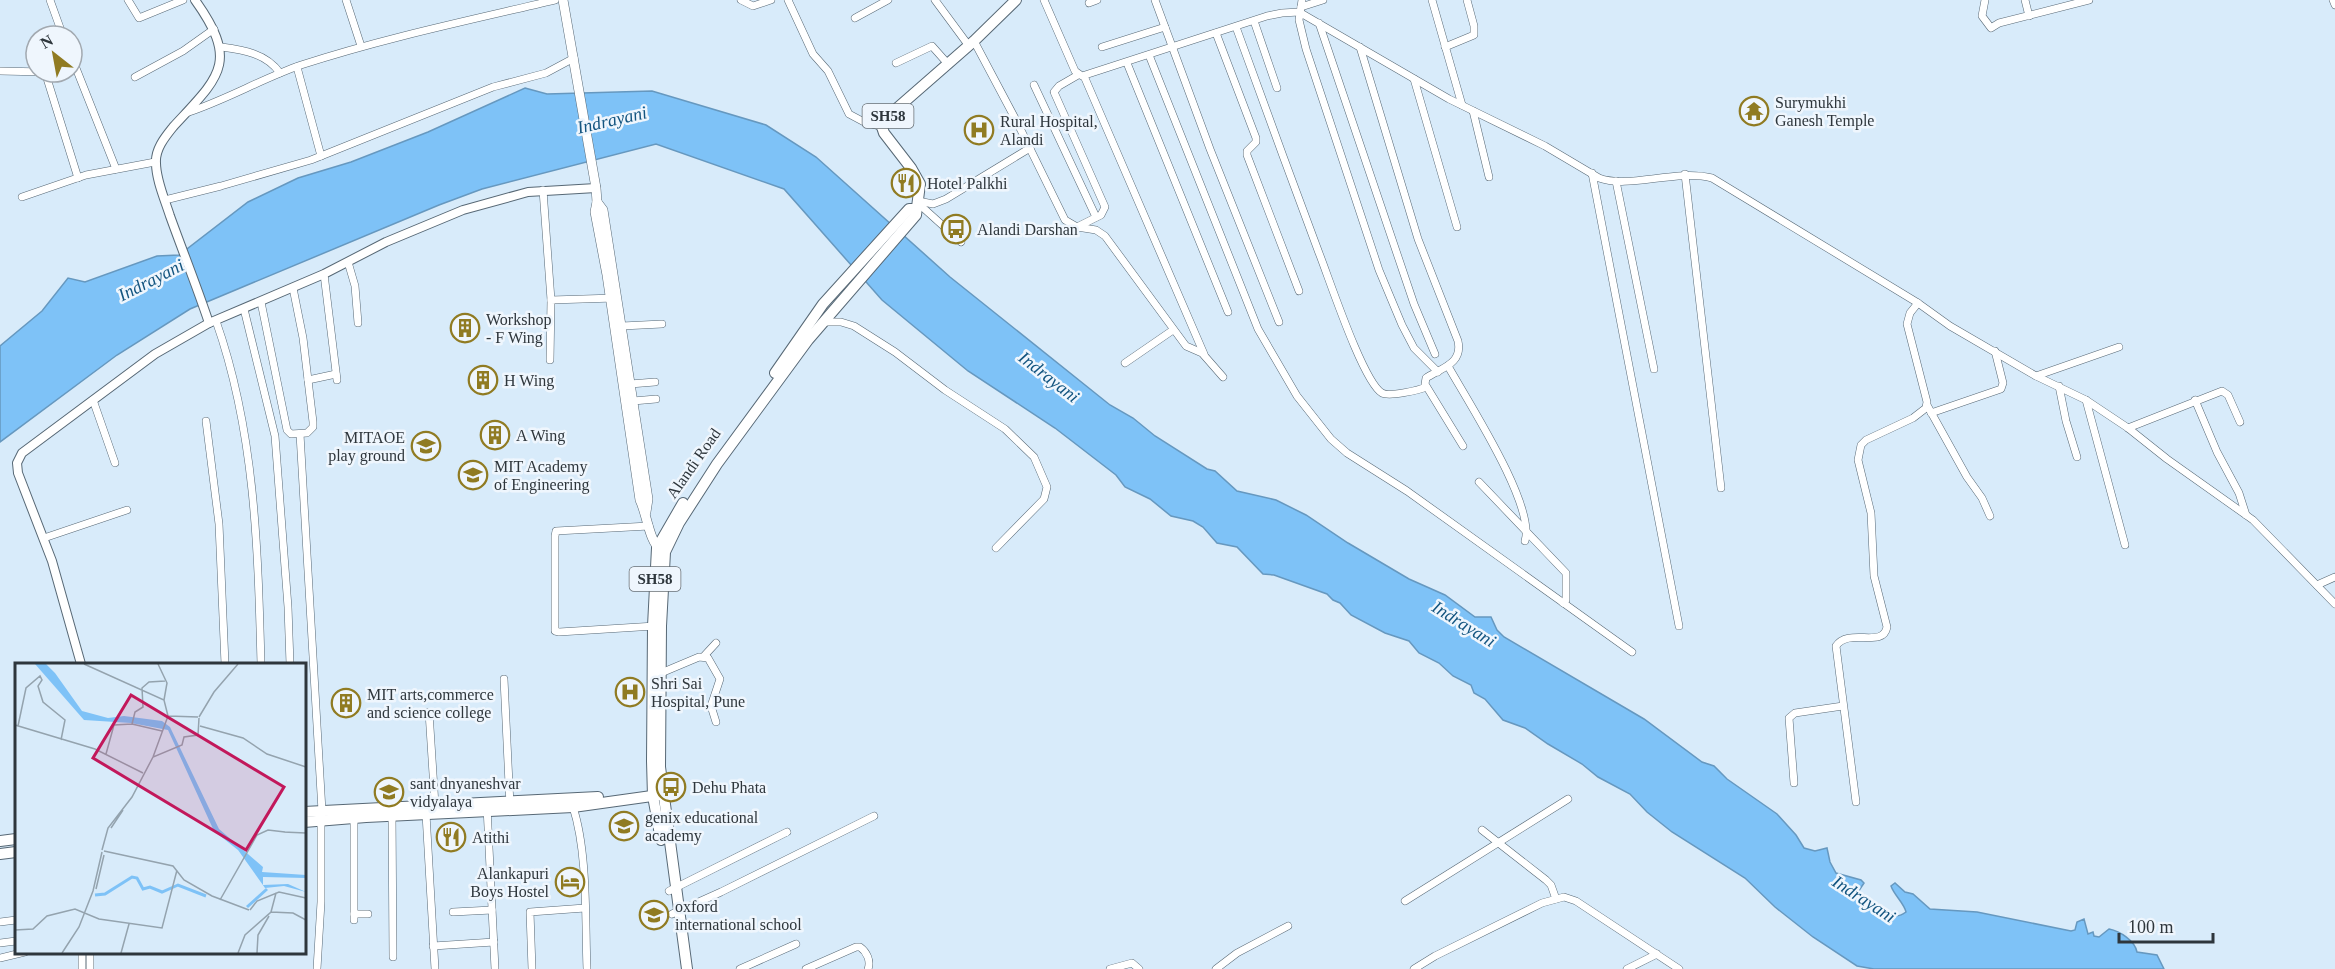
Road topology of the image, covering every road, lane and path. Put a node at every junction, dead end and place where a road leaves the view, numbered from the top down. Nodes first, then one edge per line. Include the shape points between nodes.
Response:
1 (50, 0) edge
2 (128, 0) edge
3 (183, 0) edge
4 (195, 0) edge
5 (346, 0) edge
6 (555, 0) edge
7 (563, 0) edge
8 (741, 0) edge
9 (771, 0) edge
10 (788, 0) edge
11 (888, 0) edge
12 (935, 0) edge
13 (1016, 0) edge
14 (1044, 0) edge
15 (1155, 0) edge
16 (1323, 0) edge
17 (1432, 0) edge
18 (1467, 0) edge
19 (1985, 0) edge
20 (2025, 0) edge
21 (2056, 0) edge
22 (2089, 0) edge
23 (2333, 0) edge
24 (2335, 5) edge
25 (1301, 6) edge
26 (2058, 9) junction
27 (2029, 16) junction
28 (855, 18) dead end
29 (1254, 21) junction
30 (1320, 23) junction
31 (59, 24) edge
32 (1166, 27) junction
33 (1236, 27) junction
34 (214, 29) junction
35 (1216, 33) junction
36 (971, 44) junction
37 (361, 46) junction
38 (221, 47) junction
39 (1102, 47) dead end
40 (1359, 47) junction
41 (1445, 47) junction
42 (1173, 48) junction
43 (1149, 55) junction
44 (896, 63) dead end
45 (1127, 63) junction
46 (575, 64) junction
47 (948, 64) junction
48 (297, 67) junction
49 (0, 71) edge
50 (24, 72) edge
51 (280, 73) junction
52 (1081, 75) junction
53 (135, 77) dead end
54 (1414, 79) junction
55 (48, 84) edge
56 (81, 84) edge
57 (1034, 85) dead end
58 (1277, 88) dead end
59 (1462, 105) junction
60 (1473, 111) junction
61 (186, 113) junction
62 (882, 127) junction
63 (1030, 148) junction
64 (321, 156) junction
65 (155, 162) junction
66 (116, 169) junction
67 (1592, 173) junction
68 (1685, 174) junction
69 (1489, 177) dead end
70 (78, 178) junction
71 (1616, 181) junction
72 (595, 183) junction
73 (543, 190) junction
74 (22, 197) dead end
75 (166, 202) junction
76 (913, 210) junction
77 (1096, 217) junction
78 (1077, 226) junction
79 (1457, 227) dead end
80 (961, 242) dead end
81 (348, 262) junction
82 (324, 274) junction
83 (293, 288) junction
84 (1299, 291) dead end
85 (614, 298) junction
86 (551, 300) junction
87 (261, 302) junction
88 (1918, 303) junction
89 (244, 309) junction
90 (1228, 312) dead end
91 (210, 320) junction
92 (823, 322) junction
93 (1278, 322) dead end
94 (358, 323) dead end
95 (619, 324) junction
96 (662, 324) dead end
97 (1173, 330) junction
98 (802, 342) junction
99 (2119, 347) dead end
100 (1995, 351) junction
101 (1435, 354) dead end
102 (1204, 355) junction
103 (550, 360) dead end
104 (1125, 363) dead end
105 (1448, 366) junction
106 (1653, 369) dead end
107 (1438, 372) junction
108 (2036, 376) junction
109 (1223, 377) dead end
110 (308, 380) junction
111 (627, 380) junction
112 (655, 382) dead end
113 (2059, 386) junction
114 (1426, 387) junction
115 (630, 397) junction
116 (656, 399) dead end
117 (93, 400) junction
118 (2086, 400) junction
119 (2195, 400) junction
120 (1927, 405) junction
121 (1931, 413) junction
122 (206, 421) dead end
123 (2241, 422) dead end
124 (2128, 428) junction
125 (300, 434) junction
126 (1462, 446) dead end
127 (2077, 457) dead end
128 (115, 463) dead end
129 (1479, 482) dead end
130 (1721, 488) dead end
131 (128, 510) dead end
132 (2246, 515) junction
133 (1989, 516) dead end
134 (649, 526) junction
135 (1527, 530) junction
136 (44, 538) junction
137 (1525, 541) dead end
138 (2125, 545) dead end
139 (996, 548) dead end
140 (661, 550) junction
141 (2335, 577) edge
142 (2317, 585) junction
143 (1563, 603) junction
144 (2335, 603) edge
145 (657, 626) junction
146 (1678, 626) dead end
147 (716, 643) dead end
148 (1632, 652) dead end
149 (704, 656) junction
150 (81, 663) edge
151 (225, 663) edge
152 (261, 663) edge
153 (290, 663) edge
154 (661, 673) junction
155 (504, 679) dead end
156 (1843, 706) junction
157 (429, 712) dead end
158 (716, 722) dead end
159 (1794, 783) dead end
160 (657, 792) junction
161 (1568, 799) dead end
162 (1856, 802) dead end
163 (435, 805) junction
164 (510, 806) junction
165 (487, 807) junction
166 (573, 807) junction
167 (392, 811) junction
168 (306, 812) edge
169 (426, 814) junction
170 (321, 816) junction
171 (874, 816) dead end
172 (354, 818) junction
173 (306, 821) edge
174 (1482, 830) dead end
175 (787, 832) dead end
176 (15, 839) edge
177 (0, 841) edge
178 (1498, 844) junction
179 (15, 852) edge
180 (0, 854) edge
181 (672, 890) junction
182 (1556, 898) junction
183 (1405, 901) dead end
184 (585, 908) junction
185 (492, 910) junction
186 (453, 912) dead end
187 (675, 913) junction
188 (368, 914) dead end
189 (15, 920) edge
190 (0, 922) edge
191 (1287, 926) dead end
192 (15, 941) edge
193 (494, 942) junction
194 (0, 943) edge
195 (796, 944) dead end
196 (433, 946) junction
197 (17, 954) edge
198 (1657, 954) junction
199 (393, 957) dead end
200 (0, 958) edge
201 (317, 969) edge
202 (435, 969) edge
203 (495, 969) edge
204 (532, 969) edge
205 (587, 969) edge
206 (679, 969) edge
207 (687, 969) edge
208 (740, 969) edge
209 (806, 969) edge
210 (868, 969) edge
211 (1110, 969) edge
212 (1139, 969) edge
213 (1215, 969) edge
214 (1414, 969) edge
215 (1627, 969) edge
216 (1679, 969) edge

1 - 31 street
2 - 3 street via 139,18
4 - 34 street
5 - 37 street
6 - 37 street
7 - 46 main road
8 - 9 street via 753,6
10 - 62 street via 813,54 828,71 849,114
11 - 28 street
12 - 36 street
13 - 36 main road, SH58
14 - 52 street
15 - 32 street
16 - 25 street
17 - 41 street
18 - 41 street via 1474,35
19 - 27 street via 1982,16 1991,28
20 - 27 street
21 - 26 street
22 - 26 street
23 - 24 street
25 - 29 street
25 - 30 street
25 - 107 street via 1300,27 1312,69 1379,270 1407,337
26 - 27 street
29 - 33 street
29 - 58 street
30 - 40 street
30 - 101 street via 1414,304
32 - 39 street
32 - 42 street
33 - 35 street
33 - 114 street via 1334,297 1368,374 1387,395
34 - 38 street
34 - 53 street
35 - 42 street
35 - 84 street via 1256,138 1247,155
36 - 47 main road, SH58
36 - 63 street
37 - 48 street
38 - 51 street via 249,51 274,64
38 - 61 street via 216,78
40 - 54 street
40 - 105 street via 1418,239 1458,341 1459,353
41 - 59 street
42 - 43 street
42 - 93 street
43 - 45 street
43 - 143 street via 1245,300 1297,396 1347,453 1407,491
44 - 47 street via 932,46
45 - 52 street
45 - 90 street
46 - 64 street via 493,87
46 - 72 main road
47 - 62 main road, SH58 via 886,117
48 - 51 street
48 - 64 street
49 - 50 street
51 - 61 street
52 - 77 street via 1054,92 1103,202 1104,212
52 - 102 street
54 - 59 street
54 - 79 street
55 - 70 street
56 - 66 street
57 - 77 street
59 - 60 street
60 - 67 street
60 - 69 street
61 - 65 street via 164,139
62 - 76 main road, SH58 via 920,184
63 - 76 street via 946,199
63 - 78 street via 1060,213
64 - 75 street
65 - 66 street
65 - 75 street
66 - 70 street
67 - 71 street
67 - 146 street
68 - 71 street
68 - 88 street via 1722,183
68 - 130 street
70 - 74 street
71 - 106 street
72 - 73 street
72 - 85 main road via 597,202 603,210
73 - 81 street via 515,194 442,218
73 - 86 street
75 - 91 street
76 - 80 street via 926,208
76 - 92 main road, Alandi Road / SH58
76 - 98 main road, Alandi Road / SH58 via 823,304
77 - 78 street
78 - 97 street via 1105,236
81 - 82 street
81 - 94 street via 355,286
82 - 83 street
82 - 110 street via 337,377
83 - 87 street
83 - 110 street
85 - 86 street
85 - 95 main road
86 - 103 street
87 - 89 street
87 - 125 street via 287,430
88 - 100 street
88 - 120 street via 1908,318 1908,330
89 - 91 street
89 - 153 street via 275,436
91 - 117 street
91 - 152 street via 230,363 247,450
92 - 98 main road, Alandi Road / SH58
92 - 139 street via 848,323 895,352 1005,429 1034,457 1047,493
95 - 96 street
95 - 111 main road
97 - 102 street via 1186,346
97 - 104 street
98 - 140 main road, Alandi Road / SH58 via 718,457
99 - 108 street
100 - 108 street
100 - 121 street via 2001,389
102 - 109 street
105 - 107 street
105 - 135 street via 1514,487
107 - 114 street via 1426,378
108 - 113 street
110 - 125 street via 313,427
111 - 112 street
111 - 115 main road
113 - 118 street
113 - 127 street
114 - 126 street
115 - 116 street
115 - 134 main road
117 - 128 street
117 - 136 street via 22,453 17,463
118 - 124 street
118 - 138 street
119 - 123 street via 2225,391
119 - 124 street
119 - 132 street
120 - 121 street
120 - 156 street via 1913,418 1866,440 1859,450 1871,513 1874,576 1887,627 1881,637 1849,638 1838,643
121 - 133 street
122 - 151 street via 219,524
124 - 132 street
125 - 170 street
129 - 135 street
131 - 136 street
132 - 142 street
134 - 140 main road
134 - 145 street via 556,531 555,631
135 - 137 street
135 - 143 street via 1566,573
136 - 150 street
140 - 145 main road, Alandi Road / SH58
140 - 145 main road, Alandi Road / SH58 via 664,576
141 - 142 street
142 - 144 street
143 - 148 street
145 - 154 main road, SH58
145 - 160 main road, Alandi Road / SH58
147 - 149 street
149 - 154 street
149 - 158 street via 720,679 711,706
154 - 160 main road, SH58
155 - 164 street
156 - 159 street via 1795,713 1789,718
156 - 162 street
157 - 163 street
160 - 164 main road
160 - 166 main road
160 - 181 main road
161 - 178 street
163 - 165 main road
163 - 167 main road
164 - 165 main road
164 - 166 main road
165 - 169 main road
165 - 185 street
166 - 184 street via 579,823
167 - 169 main road
167 - 170 main road
167 - 172 main road
167 - 199 street
168 - 170 main road
169 - 196 street
170 - 172 main road
170 - 173 main road
170 - 201 street
171 - 187 street
172 - 188 street via 354,917
174 - 178 street
175 - 181 street
176 - 177 main road
178 - 182 street via 1546,880
178 - 183 street
179 - 180 main road
181 - 187 main road
182 - 198 street via 1576,901
182 - 214 street
184 - 204 street via 530,912
184 - 205 street
185 - 186 street
185 - 193 street
187 - 206 main road
187 - 207 main road
189 - 190 street
191 - 213 street via 1237,952
192 - 194 street
193 - 196 street
193 - 203 street
195 - 208 street
196 - 202 street
197 - 200 street
198 - 215 street
198 - 216 street
209 - 210 street via 856,947 867,955
211 - 212 street via 1132,963

